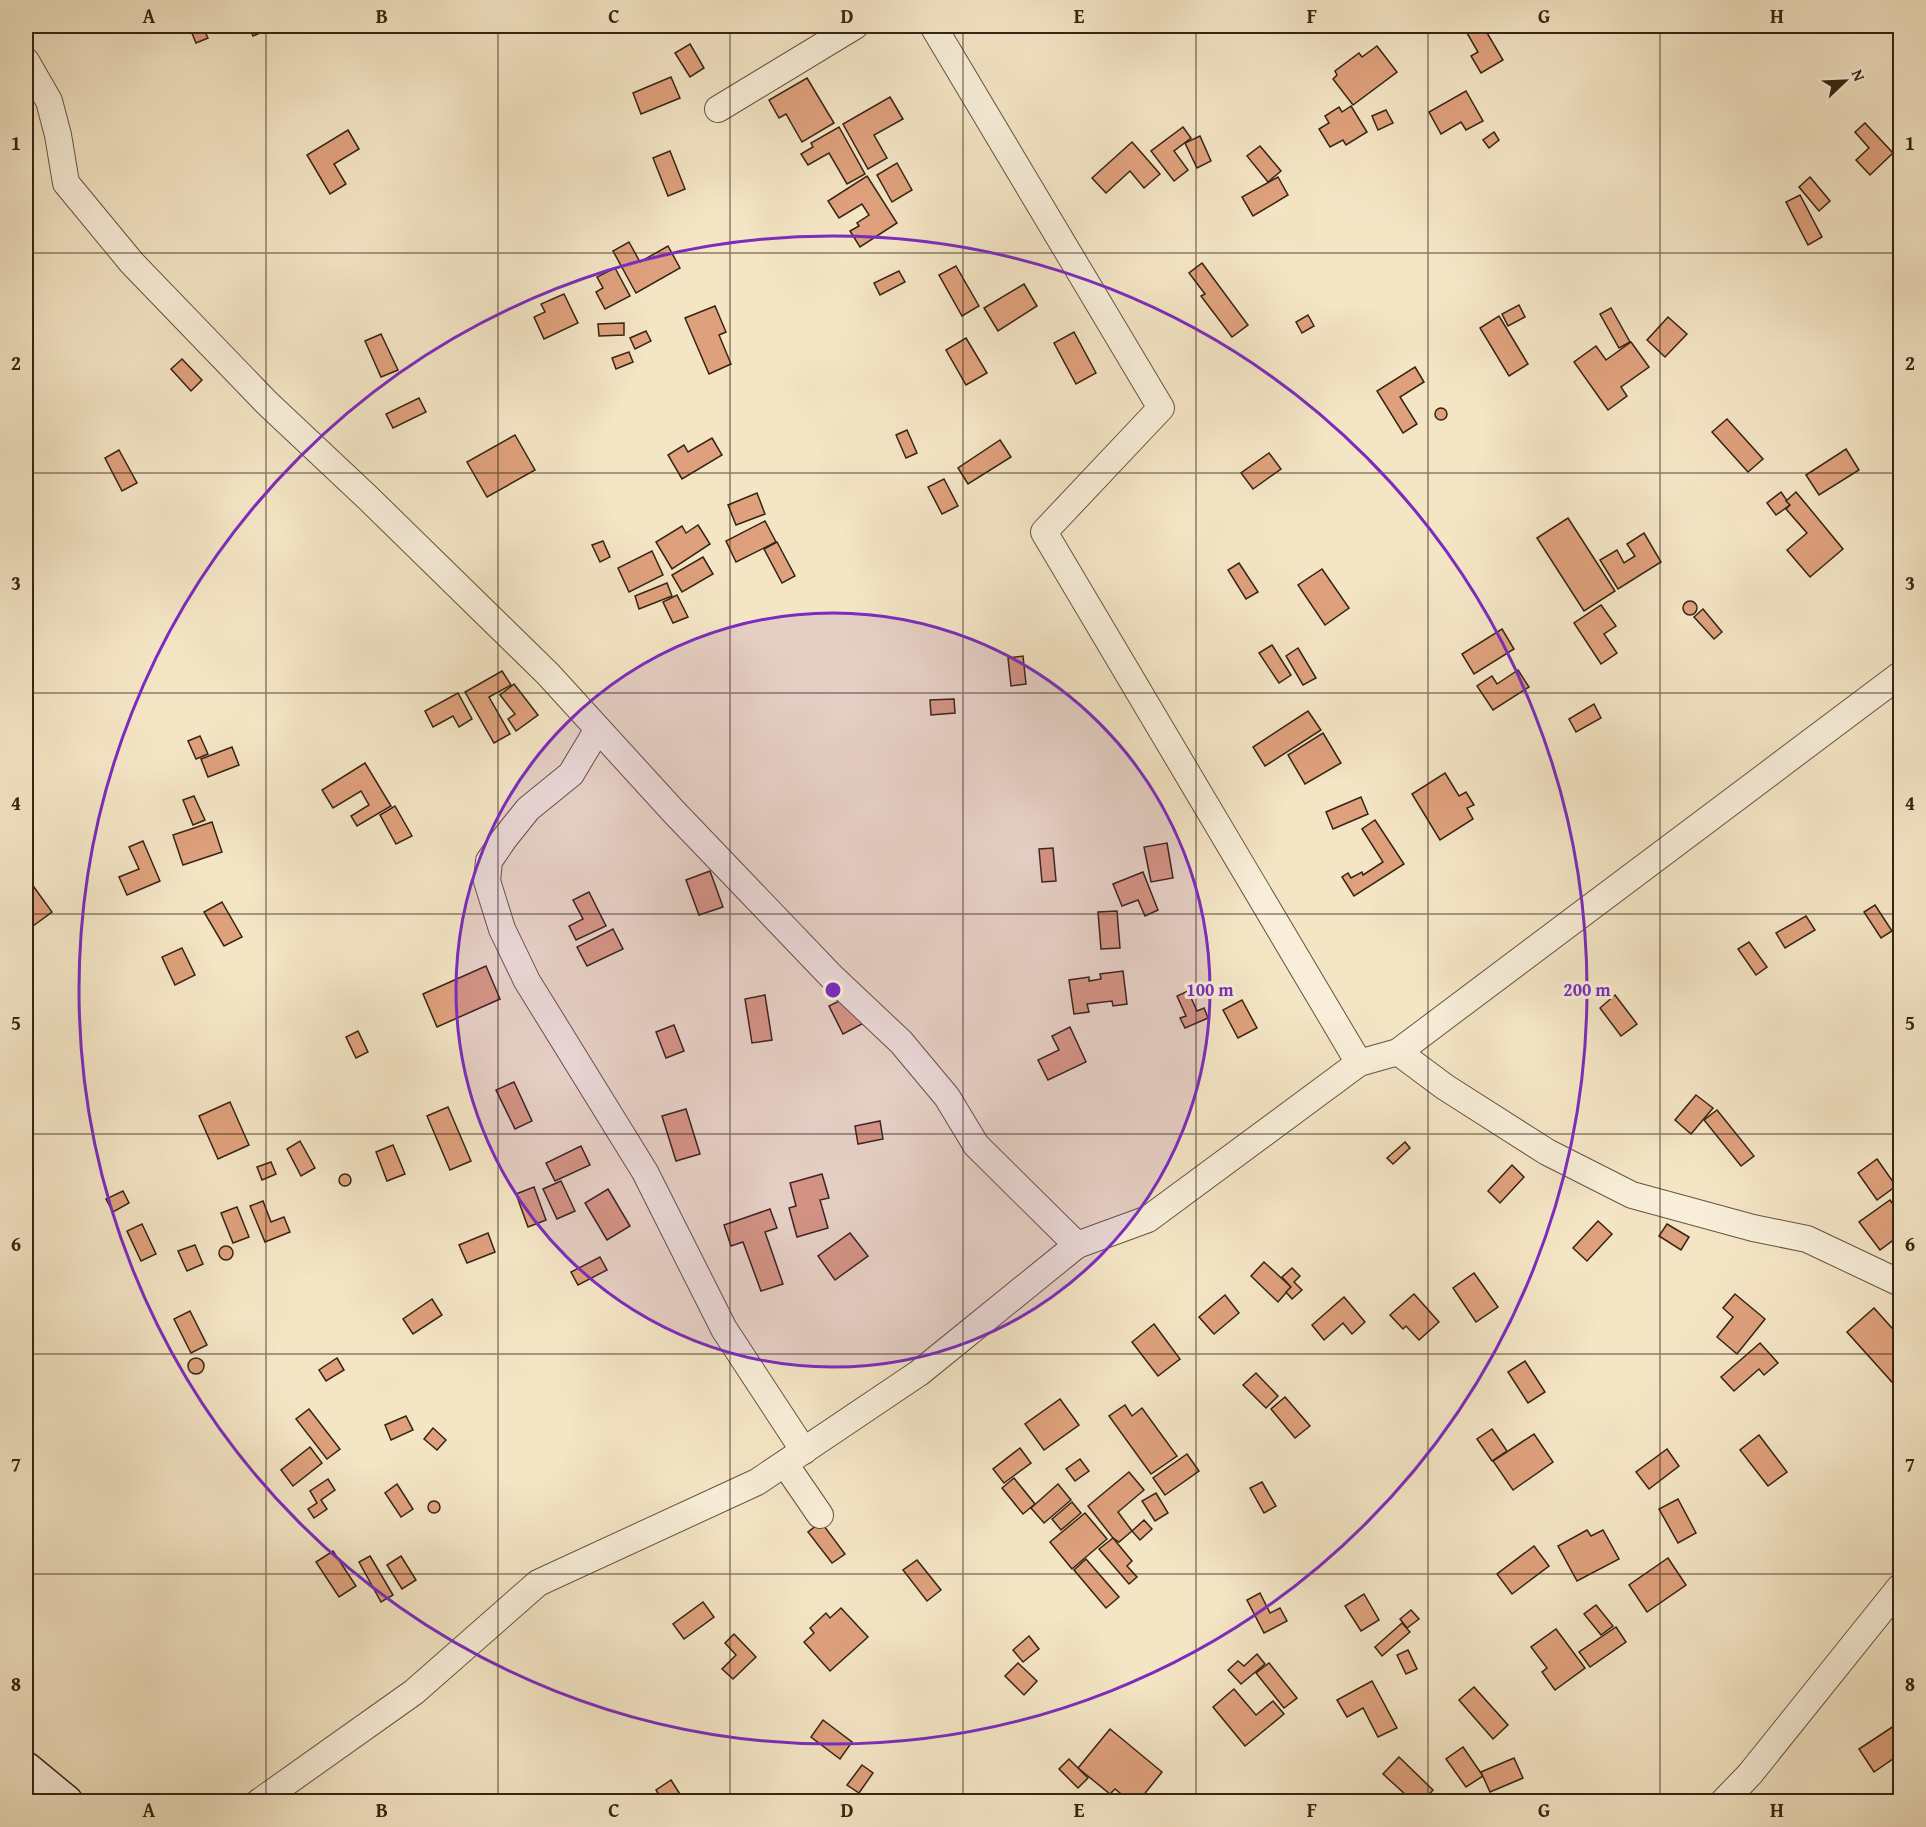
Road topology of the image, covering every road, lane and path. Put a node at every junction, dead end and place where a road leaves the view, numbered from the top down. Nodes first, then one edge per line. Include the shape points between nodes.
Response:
1 (855, 26) edge
2 (933, 26) edge
3 (26, 61) edge
4 (718, 109) dead end
5 (1900, 675) edge
6 (598, 729) junction
7 (1398, 1052) junction
8 (1359, 1063) junction
9 (1077, 1245) junction
10 (1900, 1283) edge
11 (794, 1457) junction
12 (820, 1515) dead end
13 (1900, 1587) edge
14 (26, 1769) edge
15 (66, 1802) edge
16 (259, 1802) edge
17 (1723, 1802) edge

1 - 4 street
2 - 8 street via 1161,408 1044,532
3 - 6 street via 49,100 66,183 132,263 267,403 500,625
5 - 7 street
6 - 9 street via 831,976 901,1042 947,1097 976,1146
6 - 11 street via 571,774 528,809 504,839 489,861 487,880 502,929 527,981 645,1172
7 - 8 street
7 - 10 street via 1547,1152 1632,1195 1807,1239
8 - 9 street via 1148,1219
9 - 11 street via 919,1373
11 - 12 street
11 - 16 street via 757,1482 538,1583 414,1692
13 - 17 street via 1750,1774
14 - 15 main road

